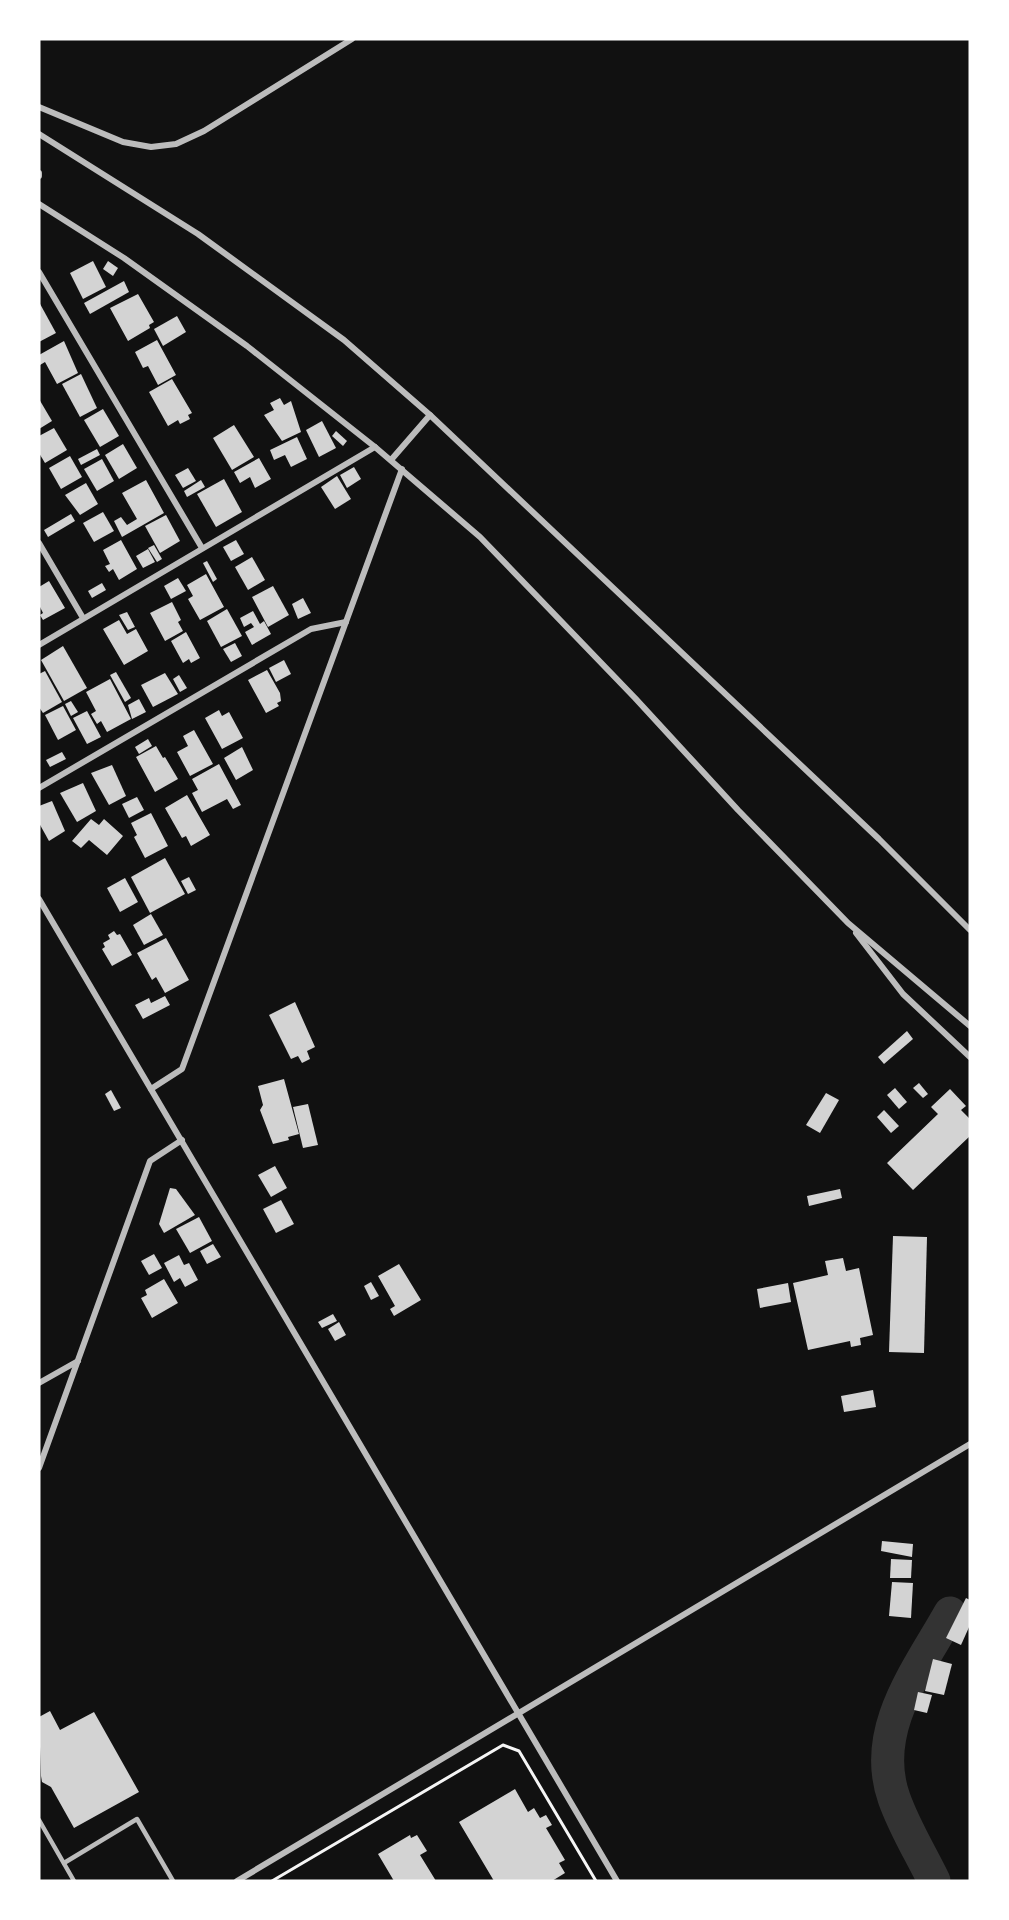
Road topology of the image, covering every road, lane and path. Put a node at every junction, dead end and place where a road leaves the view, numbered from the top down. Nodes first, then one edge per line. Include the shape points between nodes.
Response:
1 (352, 39) edge
2 (39, 107) edge
3 (39, 134) edge
4 (39, 204) edge
5 (39, 272) edge
6 (430, 415) junction
7 (375, 447) junction
8 (391, 459) junction
9 (402, 469) junction
10 (39, 543) edge
11 (202, 548) junction
12 (83, 618) junction
13 (346, 622) junction
14 (39, 645) edge
15 (39, 788) edge
16 (39, 899) edge
17 (41, 907) edge
18 (848, 923) junction
19 (970, 930) edge
20 (970, 1026) edge
21 (970, 1057) edge
22 (151, 1089) junction
23 (182, 1140) junction
24 (78, 1361) junction
25 (39, 1383) edge
26 (970, 1444) edge
27 (39, 1468) edge
28 (519, 1713) junction
29 (39, 1820) edge
30 (64, 1863) junction
31 (74, 1881) edge
32 (173, 1881) edge
33 (237, 1881) edge
34 (272, 1881) edge
35 (596, 1881) edge
36 (617, 1881) edge

1 - 2 street via 204,131 176,144 151,147 123,142
3 - 6 street via 198,234 344,340
4 - 7 street via 124,258 247,346
5 - 11 street
6 - 8 street
6 - 19 street via 879,839
7 - 8 street
7 - 11 street
8 - 9 street
9 - 13 street
9 - 18 street via 480,537
10 - 12 street
11 - 12 street
12 - 14 street
13 - 15 street via 312,629
13 - 22 street via 182,1069
16 - 17 street
17 - 22 street
18 - 20 street
18 - 21 street via 903,994
22 - 23 street
23 - 24 street via 150,1161
23 - 28 street
24 - 25 street
24 - 27 street
26 - 28 street
28 - 33 street
28 - 36 street
29 - 30 lane
30 - 31 lane
30 - 32 lane via 137,1819
34 - 35 path via 503,1745 519,1751

